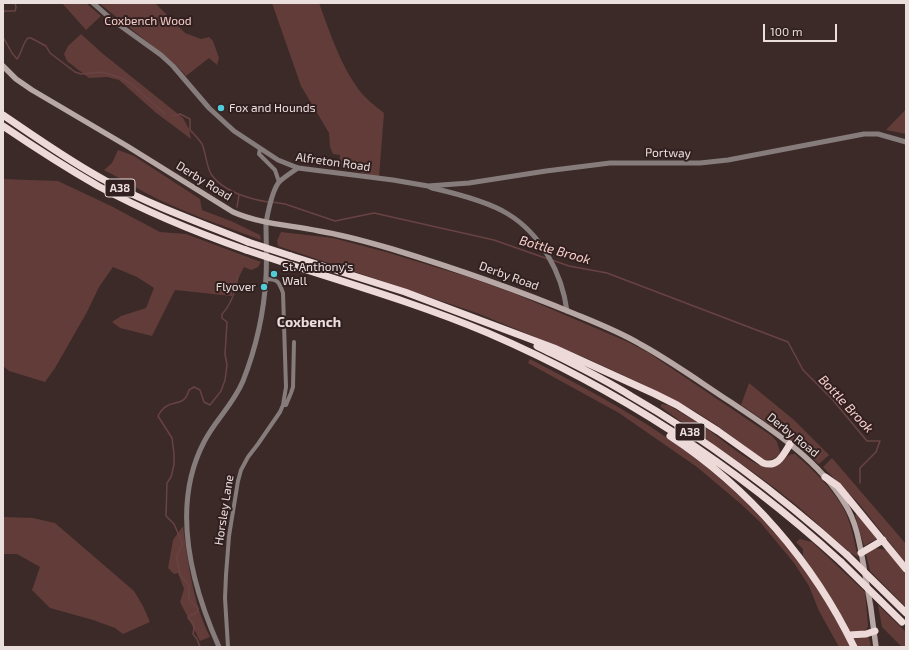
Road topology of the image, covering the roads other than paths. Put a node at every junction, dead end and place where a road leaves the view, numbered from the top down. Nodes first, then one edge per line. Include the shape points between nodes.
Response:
1 (93, 3) edge
2 (3, 66) edge
3 (3, 115) edge
4 (3, 126) edge
5 (906, 142) edge
6 (260, 149) junction
7 (298, 168) junction
8 (280, 182) junction
9 (428, 186) junction
10 (266, 222) junction
11 (266, 279) junction
12 (567, 311) junction
13 (516, 334) junction
14 (294, 342) dead end
15 (568, 371) junction
16 (283, 405) junction
17 (790, 444) junction
18 (826, 477) junction
19 (883, 540) junction
20 (861, 553) junction
21 (906, 569) edge
22 (906, 613) edge
23 (904, 624) edge
24 (875, 631) junction
25 (849, 635) junction
26 (219, 647) edge
27 (228, 647) edge
28 (854, 647) edge
29 (876, 647) edge

1 - 6 street, Alfreton Road via 169,63 230,128
2 - 10 main road, Derby Road via 32,90 227,208
3 - 13 highway, A38, bridge via 108,182 153,204 248,242 404,292
4 - 15 highway, A38, bridge via 56,161 121,198 183,226 290,265 404,301 516,346
5 - 9 street, Portway via 878,134 864,134 728,160 700,163 610,163 469,183
6 - 7 street, Alfreton Road
6 - 8 street via 259,154 275,170
7 - 8 street
7 - 9 street, Alfreton Road
8 - 10 street via 272,198
9 - 12 street, Alfreton Road via 488,205 508,214 523,225 552,263 564,292
10 - 11 street
10 - 12 main road, Derby Road via 332,233 393,250 475,275
11 - 16 street, Horsley Lane via 278,282 283,293 286,387
11 - 26 street via 258,334 244,380 204,441 188,493 186,517 193,573
12 - 17 main road, Derby Road via 645,346
13 - 17 highway via 554,348 655,394 700,419 763,463 776,463
13 - 22 highway, A38, bridge via 603,380 722,454 847,555
14 - 16 street via 291,393
15 - 23 highway, A38, bridge via 646,415 762,494 841,562
15 - 25 highway via 688,448 731,482 765,516 804,563
16 - 27 street, Horsley Lane via 243,464 238,481 226,575
17 - 18 main road, Derby Road
18 - 19 highway via 838,486
18 - 20 main road, Derby Road via 848,510
19 - 20 highway
19 - 21 highway
20 - 24 main road, Derby Road
24 - 25 highway
24 - 29 main road, Derby Road
25 - 28 highway

